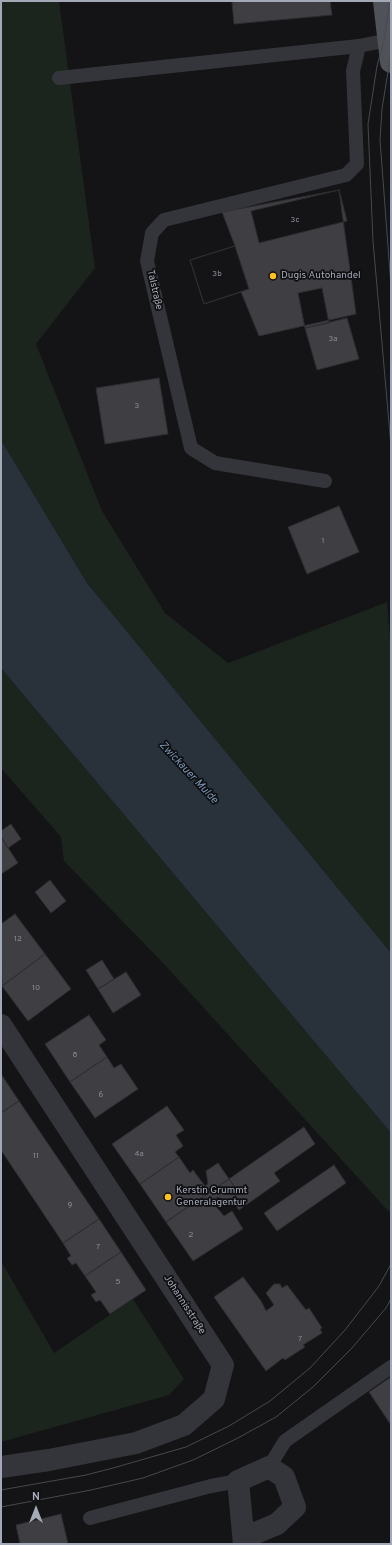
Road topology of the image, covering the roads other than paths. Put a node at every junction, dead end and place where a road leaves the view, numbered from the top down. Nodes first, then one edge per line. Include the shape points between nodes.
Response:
1 (384, 1) edge
2 (388, 40) junction
3 (359, 46) junction
4 (391, 62) edge
5 (59, 78) dead end
6 (325, 481) dead end
7 (1, 1025) edge
8 (391, 1367) edge
9 (1, 1467) edge
10 (269, 1467) junction
11 (238, 1481) junction
12 (90, 1518) dead end
13 (244, 1541) edge

1 - 2 main road
2 - 3 lane
2 - 4 main road
3 - 5 lane
3 - 6 lane, Talstraße via 353,71 357,164 346,175 164,220 152,233 146,261 192,448 215,463
7 - 9 street, Johannisstraße via 223,1365 214,1399 184,1425 136,1443
8 - 10 lane via 285,1441
10 - 11 street
10 - 13 street via 284,1477 295,1507 277,1524
11 - 12 lane
11 - 13 street

